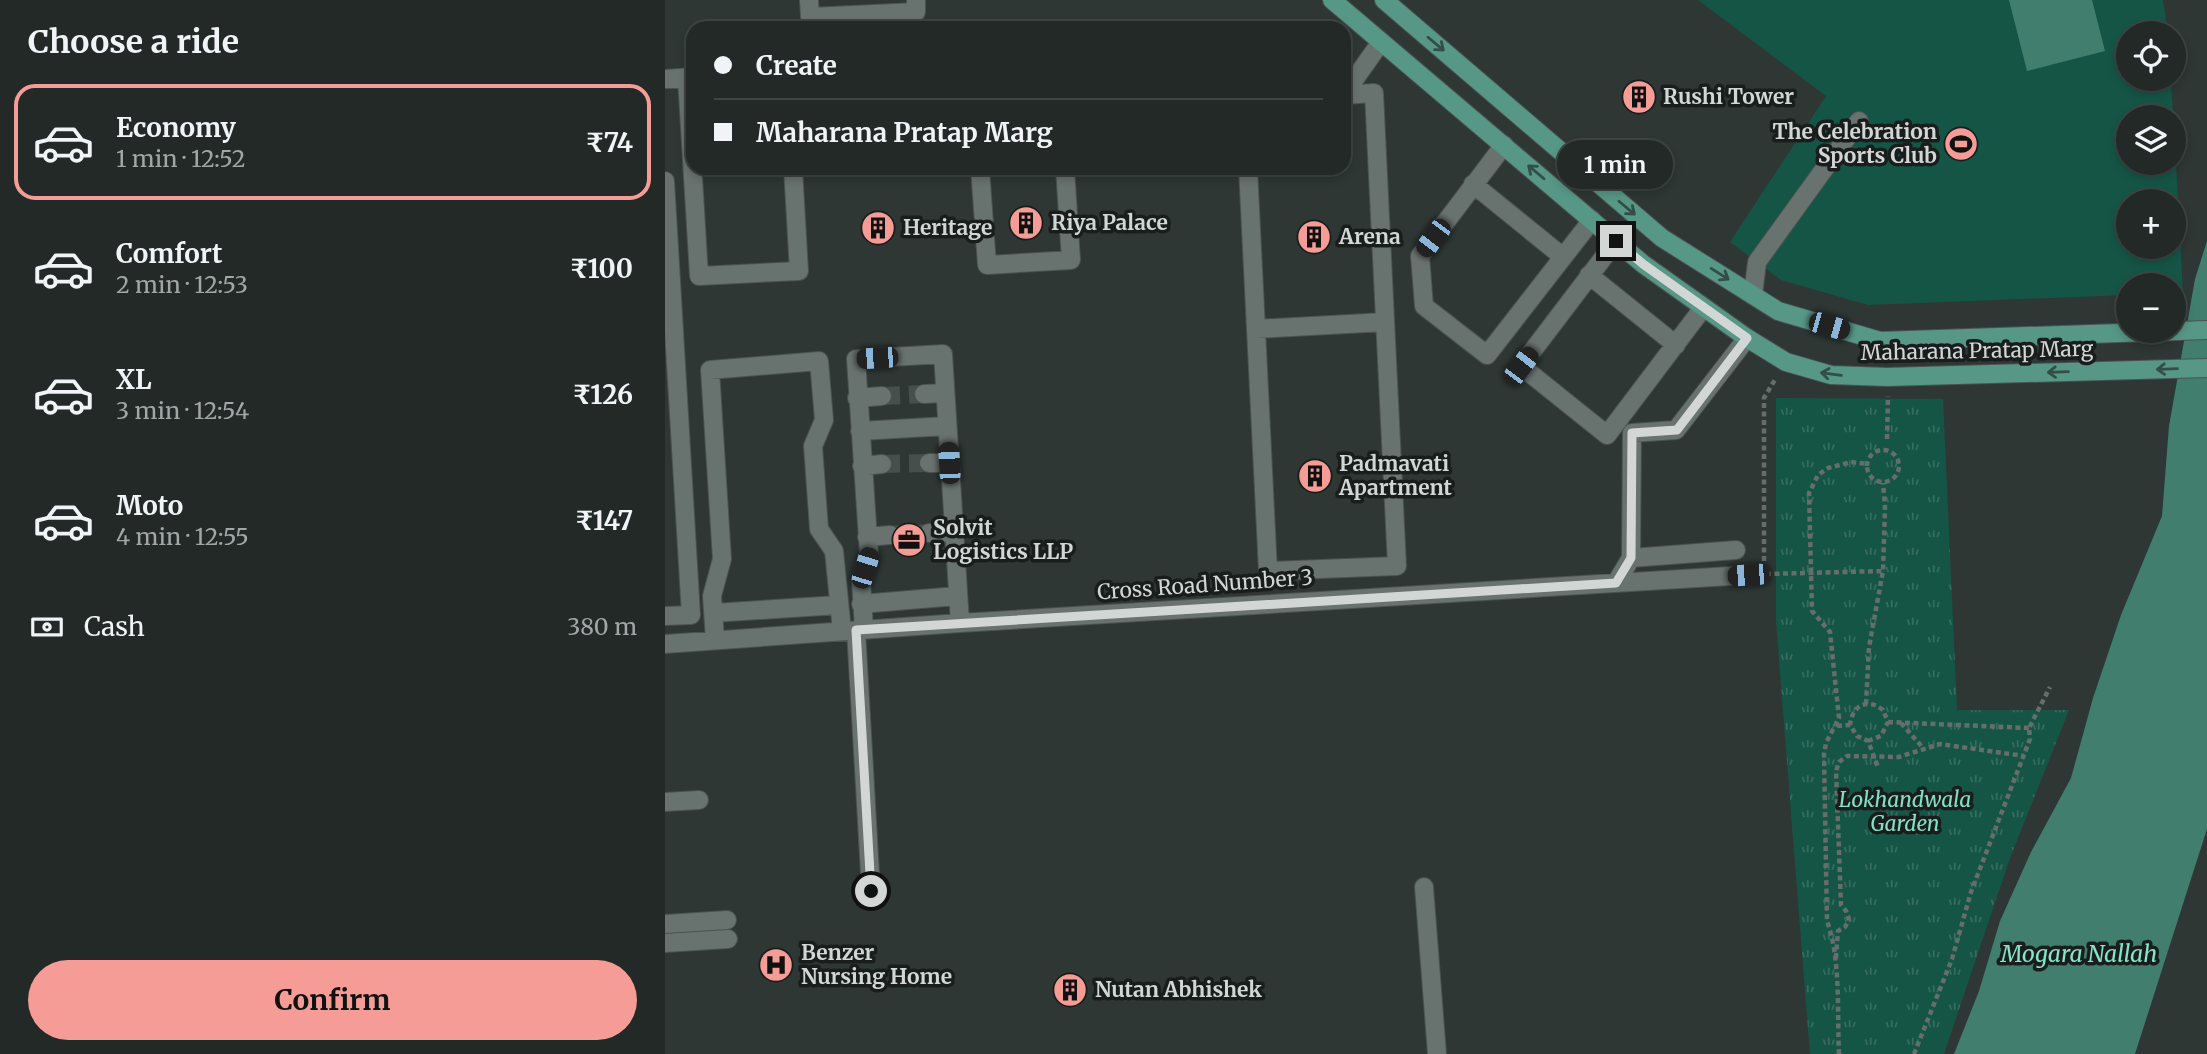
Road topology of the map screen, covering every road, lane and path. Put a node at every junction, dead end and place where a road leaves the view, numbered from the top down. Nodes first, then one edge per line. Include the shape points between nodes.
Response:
1 (809, 0) edge
2 (1332, 0) edge
3 (1384, 0) edge
4 (908, 13) edge
5 (820, 21) edge
6 (832, 21) edge
7 (1381, 42) junction
8 (686, 78) edge
9 (665, 79) edge
10 (1351, 84) edge
11 (1351, 94) edge
12 (1859, 121) dead end
13 (1504, 145) junction
14 (694, 175) edge
15 (793, 175) edge
16 (981, 175) edge
17 (1065, 175) edge
18 (1248, 175) edge
19 (665, 181) edge
20 (1473, 184) junction
21 (1592, 220) junction
22 (1663, 237) junction
23 (1616, 241) junction
24 (1563, 257) junction
25 (1643, 264) junction
26 (1589, 275) junction
27 (1753, 295) junction
28 (1703, 308) junction
29 (1385, 323) junction
30 (1256, 329) junction
31 (2207, 330) edge
32 (2186, 331) edge
33 (2116, 332) edge
34 (1747, 338) junction
35 (1676, 345) junction
36 (1786, 362) junction
37 (2207, 368) edge
38 (1887, 377) junction
39 (944, 393) junction
40 (924, 394) tunnel mouth
41 (882, 396) tunnel mouth
42 (857, 398) junction
43 (947, 426) junction
44 (860, 431) junction
45 (1887, 439) dead end
46 (929, 463) tunnel mouth
47 (949, 463) junction
48 (882, 464) tunnel mouth
49 (1868, 464) junction
50 (862, 466) junction
51 (1884, 483) junction
52 (953, 532) junction
53 (929, 533) tunnel mouth
54 (890, 535) tunnel mouth
55 (867, 537) junction
56 (1736, 550) dead end
57 (1631, 558) junction
58 (1764, 564) dead end
59 (1883, 571) junction
60 (1811, 572) junction
61 (1748, 575) joint
62 (1616, 583) junction
63 (957, 596) junction
64 (862, 604) junction
65 (838, 606) junction
66 (713, 613) junction
67 (665, 616) edge
68 (960, 623) junction
69 (854, 630) junction
70 (715, 640) junction
71 (665, 643) edge
72 (2050, 687) dead end
73 (1866, 704) junction
74 (1888, 722) junction
75 (1901, 723) junction
76 (1850, 725) junction
77 (1837, 726) junction
78 (2029, 728) junction
79 (1868, 741) junction
80 (1924, 749) junction
81 (1874, 756) junction
82 (2024, 756) junction
83 (1878, 767) dead end
84 (665, 790) edge
85 (665, 802) edge
86 (1424, 887) dead end
87 (871, 891) dead end
88 (727, 920) dead end
89 (665, 924) edge
90 (1838, 930) junction
91 (1831, 931) junction
92 (728, 939) dead end
93 (665, 943) edge
94 (1835, 970) junction
95 (1437, 1054) edge
96 (1839, 1054) edge
97 (1913, 1054) edge

1 - 5 street via 810,17
2 - 7 main road, Maharana Pratap Marg
3 -> 22 main road, Maharana Pratap Marg
4 - 6 street
7 - 10 street
7 - 13 main road, Maharana Pratap Marg
8 - 9 street
11 - 29 street via 1374,93
12 - 27 street via 1757,262
13 - 20 street
21 -> 13 main road, Maharana Pratap Marg
14 - 15 street via 699,276 799,271
16 - 17 street via 987,265 1071,260
18 - 30 street
19 - 67 street via 691,614
20 - 24 street
20 - 24 street via 1420,256 1424,306 1487,355
21 - 23 main road, Maharana Pratap Marg
21 - 24 street
22 - 25 main road
22 -> 27 main road, Maharana Pratap Marg
23 - 25 main road, Maharana Pratap Marg
23 - 26 street
25 - 28 main road, Maharana Pratap Marg
26 - 35 street
26 - 35 street via 1521,366 1607,435
27 - 33 main road, Maharana Pratap Marg via 1778,311 1880,341
28 - 34 main road, Maharana Pratap Marg
28 - 35 street
29 - 30 street
29 - 30 street via 1397,566 1268,571
31 - 32 main road, Maharana Pratap Marg
34 - 36 main road, Maharana Pratap Marg
34 - 57 street via 1677,430 1632,433
38 -> 36 main road, Maharana Pratap Marg via 1831,375
36 - 58 path via 1764,398
37 -> 38 main road, Maharana Pratap Marg
38 - 45 path
39 - 40 street
39 - 42 street via 943,354 856,359
39 - 43 street
41 - 42 street
42 - 44 street
43 - 44 street
43 - 47 street
44 - 50 street
46 - 47 street
47 - 52 street
48 - 50 street
49 - 51 path via 1870,475
49 - 51 path via 1881,450 1897,457 1898,473
49 - 60 path via 1839,464 1818,475 1813,483 1809,493
50 - 55 street
51 - 59 path
52 - 53 street
52 - 63 street
54 - 55 street
55 - 64 street via 869,554 860,581
56 - 57 street
57 - 62 street
59 - 60 path
59 - 73 path via 1869,647
60 - 61 path
60 - 77 path via 1812,611 1830,632
61 - 62 street, Cross Road Number 3
62 - 68 street, Cross Road Number 3
63 - 64 street
63 - 68 street
64 - 69 street
65 - 66 street
65 - 66 street via 834,551 819,530 813,446 824,420 819,361 710,370 722,559 712,596
65 - 69 street
66 - 70 street
68 - 69 street, Cross Road Number 3
69 - 70 street, Cross Road Number 3
69 - 87 street
70 - 71 street, Cross Road Number 3
72 - 78 path
73 - 74 path via 1877,705
73 - 76 path via 1853,711
74 - 75 path
74 - 79 path via 1881,736
75 - 78 path
75 - 80 path
76 - 77 path
76 - 79 path via 1857,736
77 - 91 path via 1824,754 1827,921
78 - 82 path
79 - 81 path
80 - 81 path via 1899,757
80 - 82 path via 1940,744
81 - 83 path
81 - 90 path via 1847,756 1837,766 1842,905 1849,920
82 - 97 path
84 - 85 street via 698,794
86 - 95 street
88 - 89 street
90 - 91 path
90 - 94 path
91 - 94 path
92 - 93 street
94 - 96 path

